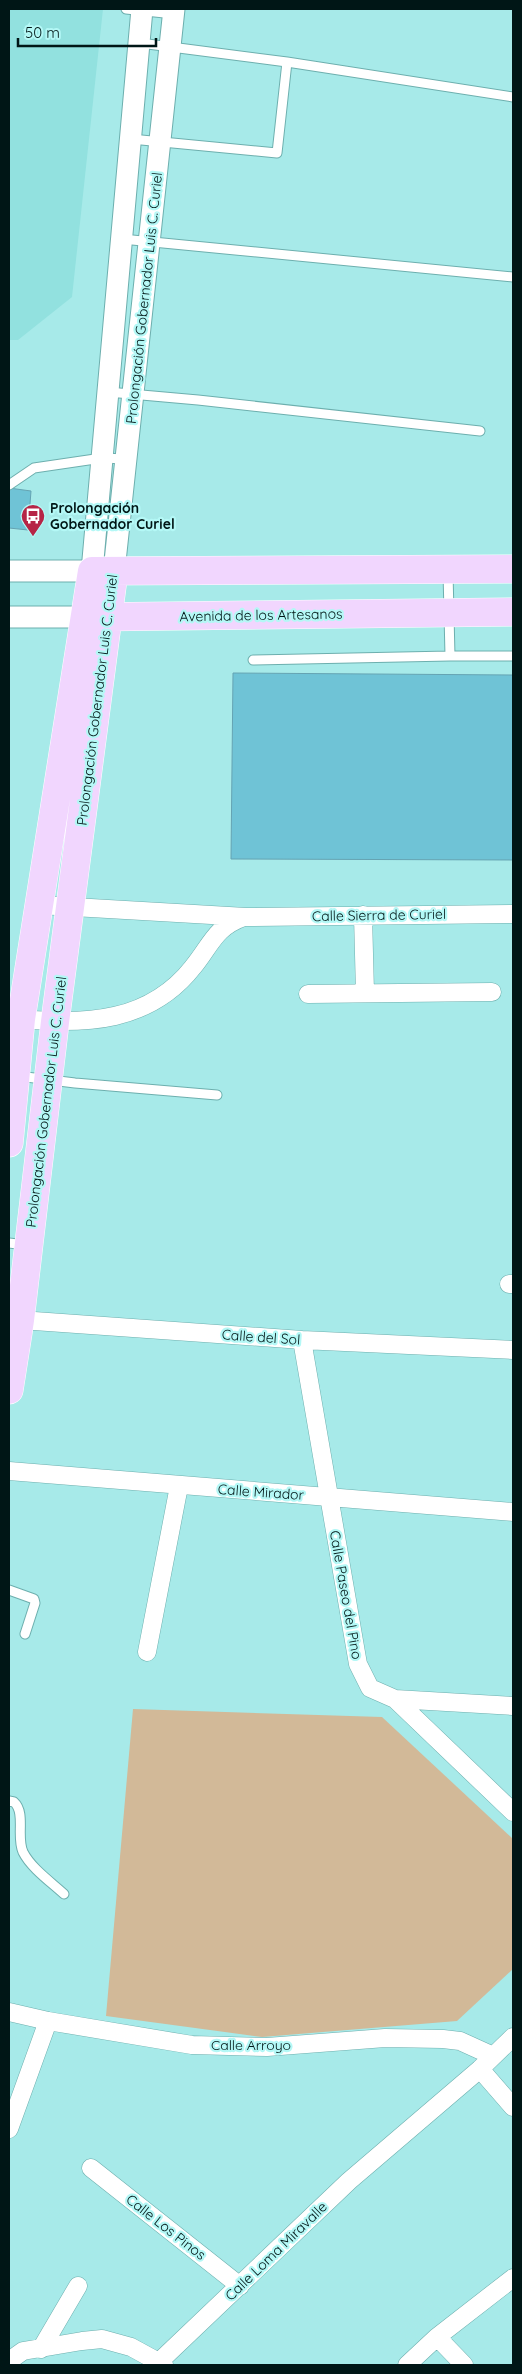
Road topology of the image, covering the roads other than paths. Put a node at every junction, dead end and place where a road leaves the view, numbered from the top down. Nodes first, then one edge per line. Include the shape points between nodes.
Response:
1 (136, 9) edge
2 (174, 12) edge
3 (139, 43) junction
4 (171, 48) junction
5 (287, 62) junction
6 (513, 97) edge
7 (130, 140) junction
8 (161, 142) junction
9 (122, 238) junction
10 (150, 240) junction
11 (513, 277) edge
12 (108, 392) junction
13 (133, 395) junction
14 (480, 431) dead end
15 (102, 458) junction
16 (126, 459) junction
17 (9, 485) edge
18 (448, 569) junction
19 (513, 569) edge
20 (9, 571) edge
21 (103, 571) junction
22 (449, 612) junction
23 (513, 612) edge
24 (9, 617) edge
25 (96, 617) junction
26 (450, 656) junction
27 (513, 656) edge
28 (252, 660) dead end
29 (39, 905) junction
30 (71, 907) junction
31 (513, 914) edge
32 (363, 915) junction
33 (246, 917) junction
34 (492, 992) dead end
35 (365, 993) junction
36 (308, 994) dead end
37 (21, 1019) junction
38 (55, 1022) junction
39 (12, 1077) edge
40 (48, 1079) junction
41 (217, 1096) dead end
42 (9, 1143) edge
43 (19, 1244) edge
44 (15, 1318) edge
45 (302, 1340) junction
46 (513, 1350) edge
47 (9, 1390) edge
48 (9, 1471) edge
49 (179, 1486) junction
50 (329, 1496) junction
51 (513, 1512) edge
52 (9, 1590) edge
53 (25, 1634) dead end
54 (147, 1652) dead end
55 (394, 1699) junction
56 (513, 1706) edge
57 (9, 1800) edge
58 (513, 1812) edge
59 (64, 1894) dead end
60 (9, 2012) edge
61 (48, 2021) junction
62 (513, 2037) edge
63 (493, 2056) junction
64 (480, 2069) junction
65 (513, 2107) edge
66 (9, 2129) edge
67 (92, 2168) dead end
68 (513, 2278) edge
69 (78, 2286) dead end
70 (240, 2286) junction
71 (436, 2337) junction
72 (41, 2349) junction
73 (14, 2352) edge
74 (162, 2363) edge
75 (407, 2365) edge
76 (464, 2365) edge

1 - 2 lane
1 - 3 street, Prolongación Gobernador Luis C. Curiel
2 - 4 street, Prolongación Gobernador Luis C. Curiel
3 - 4 lane
3 - 7 street, Prolongación Gobernador Luis C. Curiel
4 - 5 lane
4 - 8 street, Prolongación Gobernador Luis C. Curiel
5 - 6 lane
5 - 8 lane via 277,154
7 - 8 lane
7 - 9 street, Prolongación Gobernador Luis C. Curiel
8 - 10 street, Prolongación Gobernador Luis C. Curiel
9 - 10 lane
9 - 12 street, Prolongación Gobernador Luis C. Curiel
10 - 11 lane
10 - 13 street, Prolongación Gobernador Luis C. Curiel
12 - 13 lane
12 - 15 street, Prolongación Gobernador Luis C. Curiel
13 - 14 lane
13 - 16 street, Prolongación Gobernador Luis C. Curiel
15 - 16 lane
15 - 17 lane via 34,468
15 - 21 street, Prolongación Gobernador Luis C. Curiel
16 - 21 street, Prolongación Gobernador Luis C. Curiel
18 - 19 main road
18 - 21 main road
18 - 22 lane
20 - 21 street
21 - 25 main road, Prolongación Gobernador Luis C. Curiel
22 - 23 main road, Avenida de los Artesanos
22 - 25 main road, Avenida de los Artesanos
22 - 26 lane
24 - 25 street, Avenida de los Artesanos
25 - 29 main road, Prolongación Gobernador Luis C. Curiel
25 - 30 main road, Prolongación Gobernador Luis C. Curiel
26 - 27 lane
26 - 28 lane
29 - 30 street, Calle Sierra de Curiel
29 - 37 main road, Prolongación Gobernador Luis C. Curiel
30 - 33 street, Calle Sierra de Curiel
30 - 38 main road, Prolongación Gobernador Luis C. Curiel
31 - 32 street, Calle Sierra de Curiel
32 - 33 street, Calle Sierra de Curiel
32 - 35 street
33 - 38 street, Calle Sierra de Curiel via 222,927 185,977 169,993 147,1006 102,1019
34 - 35 street
35 - 36 street
37 - 38 street, Calle Sierra de Curiel
37 - 39 main road, Prolongación Gobernador Luis C. Curiel
38 - 40 main road, Prolongación Gobernador Luis C. Curiel
39 - 40 lane
39 - 42 main road, Prolongación Gobernador Luis C. Curiel
40 - 41 lane
40 - 43 main road, Prolongación Gobernador Luis C. Curiel
43 - 44 main road, Prolongación Gobernador Luis C. Curiel
44 - 45 street, Calle del Sol
44 - 47 main road, Prolongación Gobernador Luis C. Curiel
45 - 46 street, Calle del Sol
45 - 50 street, Calle Paseo del Pino
48 - 49 street, Calle Mirador
49 - 50 street, Calle Mirador
49 - 54 street
50 - 51 street, Calle Mirador
50 - 55 street, Calle Paseo del Pino via 358,1664 370,1688
52 - 53 lane via 34,1599
55 - 56 street
55 - 58 street, Calle Paseo del Pino
57 - 59 lane via 19,1808 20,1843 26,1857
60 - 61 street, Calle Arroyo
61 - 63 street, Calle Arroyo via 192,2045 267,2047 385,2038 443,2039 460,2041
61 - 66 street
62 - 63 street, Calle Loma Miravalle
63 - 64 street, Calle Loma Miravalle
64 - 65 street
64 - 70 street, Calle Loma Miravalle via 349,2181
67 - 70 street, Calle Los Pinos
68 - 71 street
69 - 72 street
70 - 74 street, Calle Loma Miravalle
71 - 75 street
71 - 76 street
72 - 73 street, Calle Loma Miravalle
72 - 74 street, Calle Loma Miravalle via 82,2340 102,2340 132,2347

